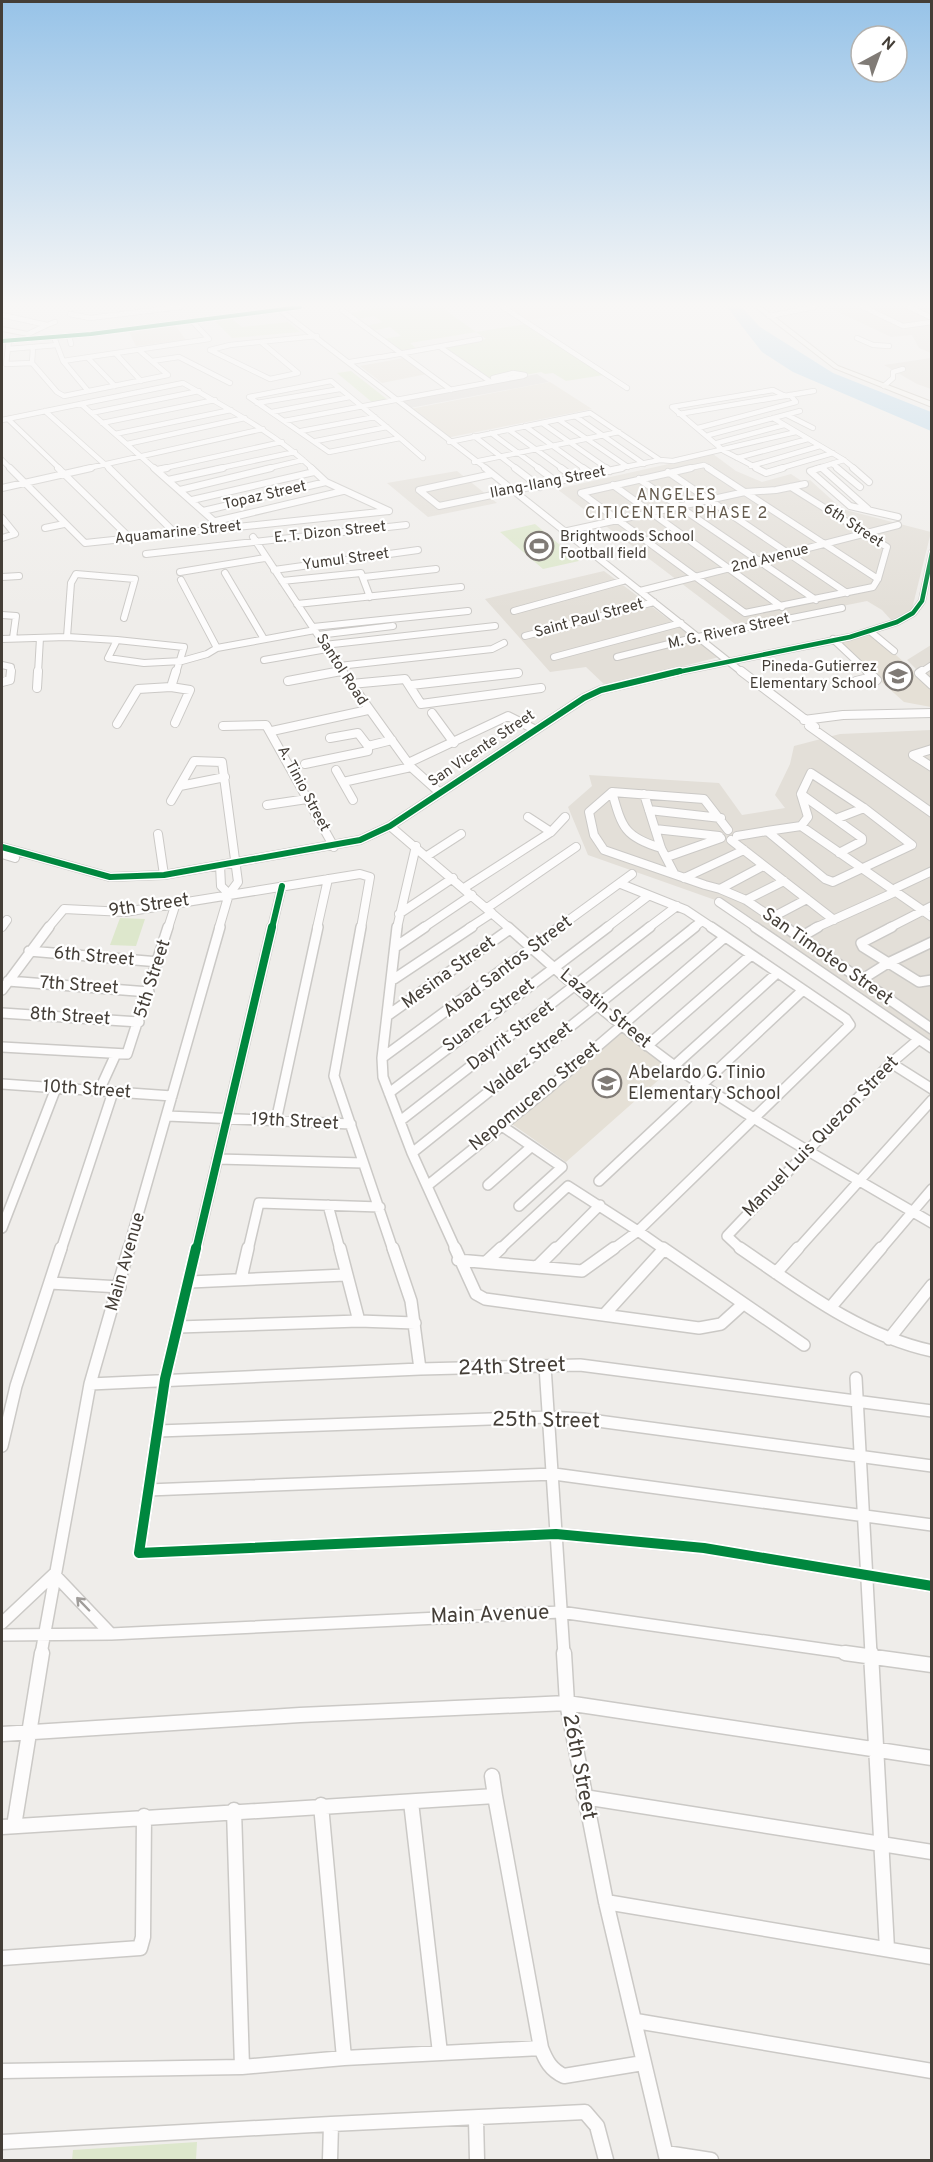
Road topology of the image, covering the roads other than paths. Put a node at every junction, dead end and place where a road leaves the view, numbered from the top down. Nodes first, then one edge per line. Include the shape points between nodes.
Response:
1 (61, 408) edge
2 (85, 408) edge
3 (116, 408) edge
4 (176, 408) edge
5 (228, 408) edge
6 (265, 408) edge
7 (293, 408) edge
8 (351, 408) edge
9 (363, 408) edge
10 (405, 408) edge
11 (674, 408) edge
12 (716, 408) edge
13 (774, 408) edge
14 (769, 409) junction
15 (231, 410) junction
16 (45, 411) junction
17 (800, 411) dead end
18 (272, 412) junction
19 (91, 413) junction
20 (679, 414) junction
21 (784, 415) junction
22 (575, 416) junction
23 (375, 417) junction
24 (245, 418) junction
25 (773, 418) junction
26 (5, 419) edge
27 (559, 420) junction
28 (284, 421) junction
29 (102, 423) junction
30 (542, 423) junction
31 (784, 425) junction
32 (525, 426) junction
33 (387, 427) junction
34 (698, 428) junction
35 (813, 428) dead end
36 (263, 429) junction
37 (509, 430) junction
38 (301, 431) junction
39 (619, 432) junction
40 (796, 432) junction
41 (492, 433) junction
42 (115, 434) junction
43 (603, 435) junction
44 (709, 435) junction
45 (474, 436) junction
46 (400, 438) junction
47 (587, 439) junction
48 (808, 439) junction
49 (316, 441) junction
50 (282, 442) junction
51 (448, 442) junction
52 (570, 442) junction
53 (717, 443) junction
54 (127, 444) junction
55 (553, 446) junction
56 (820, 446) junction
57 (536, 449) junction
58 (724, 451) junction
59 (294, 452) junction
60 (518, 453) junction
61 (833, 453) junction
62 (141, 457) junction
63 (501, 457) junction
64 (423, 458) dead end
65 (738, 458) junction
66 (844, 459) junction
67 (2, 460) edge
68 (303, 460) junction
69 (660, 460) junction
70 (474, 462) junction
71 (644, 464) junction
72 (832, 464) junction
73 (106, 465) junction
74 (751, 466) junction
75 (628, 467) junction
76 (821, 467) junction
77 (157, 470) junction
78 (610, 471) junction
79 (314, 472) junction
80 (668, 472) junction
81 (64, 474) junction
82 (489, 474) junction
83 (593, 475) junction
84 (576, 479) junction
85 (639, 479) junction
86 (168, 480) junction
87 (326, 482) junction
88 (870, 482) dead end
89 (24, 483) junction
90 (558, 483) junction
91 (805, 484) dead end
92 (612, 485) junction
93 (540, 487) junction
94 (791, 487) junction
95 (860, 487) dead end
96 (2, 488) edge
97 (180, 490) junction
98 (342, 491) junction
99 (512, 492) junction
100 (745, 492) junction
101 (708, 499) junction
102 (192, 500) junction
103 (680, 506) junction
104 (203, 511) junction
105 (650, 513) junction
106 (872, 513) junction
107 (2, 518) edge
108 (898, 518) dead end
109 (620, 520) junction
110 (216, 521) junction
111 (64, 524) junction
112 (406, 525) dead end
113 (898, 525) dead end
114 (45, 528) dead end
115 (223, 529) junction
116 (563, 532) junction
117 (175, 533) junction
118 (867, 533) junction
119 (2, 538) edge
120 (130, 538) junction
121 (254, 539) junction
122 (827, 545) junction
123 (418, 550) dead end
124 (932, 553) edge
125 (147, 554) dead end
126 (790, 554) junction
127 (265, 558) junction
128 (761, 561) junction
129 (436, 569) dead end
130 (730, 569) junction
131 (274, 570) junction
132 (180, 572) dead end
133 (225, 573) dead end
134 (362, 575) junction
135 (19, 576) dead end
136 (2, 577) edge
137 (698, 578) junction
138 (878, 579) junction
139 (181, 580) dead end
140 (282, 581) junction
141 (624, 581) junction
142 (929, 581) edge
143 (461, 587) dead end
144 (640, 591) junction
145 (847, 593) junction
146 (370, 597) junction
147 (816, 600) junction
148 (652, 603) junction
149 (297, 604) junction
150 (782, 607) junction
151 (842, 608) dead end
152 (468, 611) dead end
153 (514, 611) dead end
154 (2, 615) edge
155 (124, 618) dead end
156 (678, 624) junction
157 (393, 626) dead end
158 (495, 626) dead end
159 (315, 631) junction
160 (871, 632) junction
161 (525, 636) dead end
162 (68, 637) junction
163 (13, 638) junction
164 (40, 638) junction
165 (696, 638) junction
166 (2, 639) edge
167 (264, 639) junction
168 (833, 639) junction
169 (117, 640) junction
170 (504, 643) dead end
171 (326, 647) junction
172 (218, 648) junction
173 (894, 651) dead end
174 (554, 657) dead end
175 (617, 657) dead end
176 (264, 660) dead end
177 (726, 660) junction
178 (178, 661) junction
179 (2, 665) edge
180 (932, 665) edge
181 (341, 668) junction
182 (518, 673) dead end
183 (288, 681) dead end
184 (856, 681) dead end
185 (2, 682) edge
186 (931, 683) edge
187 (351, 684) junction
188 (411, 685) junction
189 (171, 687) junction
190 (37, 688) dead end
191 (541, 688) dead end
192 (368, 710) junction
193 (432, 713) dead end
194 (932, 713) edge
195 (804, 720) junction
196 (175, 723) dead end
197 (117, 724) dead end
198 (223, 726) dead end
199 (536, 730) junction
200 (272, 731) junction
201 (330, 738) dead end
202 (392, 740) junction
203 (454, 743) junction
204 (368, 746) junction
205 (932, 749) edge
206 (305, 764) dead end
207 (409, 765) junction
208 (932, 767) edge
209 (336, 770) dead end
210 (873, 770) junction
211 (225, 777) junction
212 (343, 782) junction
213 (180, 786) junction
214 (612, 792) junction
215 (440, 793) junction
216 (644, 794) junction
217 (801, 794) junction
218 (307, 799) junction
219 (353, 800) dead end
220 (171, 801) dead end
221 (267, 805) dead end
222 (932, 807) edge
223 (864, 808) junction
224 (648, 810) junction
225 (932, 813) edge
226 (528, 817) dead end
227 (565, 817) dead end
228 (720, 818) junction
229 (838, 818) junction
230 (390, 826) junction
231 (801, 826) junction
232 (655, 829) junction
233 (728, 830) junction
234 (765, 830) junction
235 (551, 832) junction
236 (158, 834) dead end
237 (461, 834) dead end
238 (720, 837) junction
239 (734, 838) junction
240 (416, 846) junction
241 (2, 847) edge
242 (334, 847) junction
243 (576, 847) dead end
244 (661, 848) junction
245 (744, 850) junction
246 (839, 853) junction
247 (2, 854) edge
248 (427, 856) junction
249 (667, 857) junction
250 (15, 858) dead end
251 (236, 862) junction
252 (220, 865) junction
253 (763, 866) junction
254 (863, 870) junction
255 (932, 871) edge
256 (674, 873) junction
257 (632, 874) dead end
258 (164, 875) junction
259 (453, 878) junction
260 (684, 878) junction
261 (328, 879) junction
262 (784, 881) junction
263 (621, 884) junction
264 (282, 886) junction
265 (224, 888) junction
266 (464, 888) junction
267 (720, 889) junction
268 (892, 890) junction
269 (472, 895) junction
270 (648, 896) junction
271 (807, 898) junction
272 (746, 900) junction
273 (719, 902) dead end
274 (176, 903) junction
275 (677, 906) junction
276 (932, 906) edge
277 (489, 910) junction
278 (918, 911) junction
279 (399, 914) junction
280 (932, 917) edge
281 (771, 918) junction
282 (830, 919) junction
283 (702, 921) junction
284 (932, 923) edge
285 (510, 929) junction
286 (725, 937) junction
287 (799, 938) junction
288 (932, 942) edge
289 (397, 946) junction
290 (531, 948) junction
291 (29, 951) junction
292 (750, 956) junction
293 (159, 962) junction
294 (888, 963) junction
295 (554, 966) junction
296 (776, 974) junction
297 (394, 979) junction
298 (861, 980) junction
299 (932, 980) edge
300 (8, 981) junction
301 (576, 986) junction
302 (2, 990) edge
303 (803, 990) junction
304 (149, 992) junction
305 (598, 1004) junction
306 (2, 1013) edge
307 (387, 1016) junction
308 (139, 1022) junction
309 (929, 1024) edge
310 (622, 1025) junction
311 (918, 1040) junction
312 (647, 1046) junction
313 (2, 1047) edge
314 (932, 1048) edge
315 (115, 1056) junction
316 (382, 1058) junction
317 (891, 1063) junction
318 (674, 1066) junction
319 (2, 1084) edge
320 (704, 1085) junction
321 (56, 1088) junction
322 (932, 1089) edge
323 (99, 1091) junction
324 (113, 1092) junction
325 (388, 1093) junction
326 (172, 1096) junction
327 (932, 1100) edge
328 (167, 1116) junction
329 (756, 1117) junction
330 (226, 1118) junction
331 (276, 1121) junction
332 (400, 1121) junction
333 (351, 1124) junction
334 (501, 1126) junction
335 (531, 1147) junction
336 (810, 1149) junction
337 (411, 1153) junction
338 (217, 1159) junction
339 (363, 1163) junction
340 (860, 1181) junction
341 (599, 1182) dead end
342 (488, 1185) dead end
343 (427, 1186) junction
344 (932, 1189) edge
345 (328, 1205) junction
346 (600, 1205) junction
347 (519, 1206) dead end
348 (380, 1207) junction
349 (913, 1212) junction
350 (932, 1222) edge
351 (2, 1228) edge
352 (638, 1231) junction
353 (664, 1249) junction
354 (458, 1260) junction
355 (486, 1262) junction
356 (537, 1268) junction
357 (776, 1273) junction
358 (345, 1275) junction
359 (241, 1279) junction
360 (190, 1282) junction
361 (50, 1283) junction
362 (932, 1286) edge
363 (120, 1287) junction
364 (742, 1305) junction
365 (830, 1308) junction
366 (604, 1315) junction
367 (359, 1322) junction
368 (415, 1323) junction
369 (178, 1327) junction
370 (888, 1338) junction
371 (804, 1345) dead end
372 (932, 1351) edge
373 (545, 1366) junction
374 (420, 1369) junction
375 (856, 1378) dead end
376 (165, 1379) junction
377 (90, 1384) junction
378 (858, 1402) junction
379 (932, 1411) edge
380 (548, 1417) junction
381 (158, 1431) junction
382 (2, 1446) edge
383 (861, 1456) junction
384 (932, 1466) edge
385 (554, 1474) junction
386 (148, 1490) junction
387 (864, 1515) junction
388 (932, 1525) edge
389 (556, 1534) junction
390 (54, 1574) junction
391 (867, 1576) junction
392 (932, 1586) edge
393 (560, 1612) junction
394 (2, 1623) edge
395 (111, 1634) junction
396 (2, 1635) edge
397 (45, 1635) junction
398 (872, 1656) junction
399 (932, 1665) edge
400 (567, 1702) junction
401 (29, 1732) junction
402 (2, 1734) edge
403 (876, 1748) junction
404 (932, 1758) edge
405 (492, 1776) dead end
406 (495, 1796) junction
407 (584, 1797) junction
408 (411, 1802) junction
409 (321, 1806) junction
410 (234, 1810) junction
411 (144, 1816) junction
412 (8, 1827) edge
413 (881, 1843) junction
414 (932, 1852) edge
415 (606, 1902) junction
416 (887, 1949) junction
417 (932, 1957) edge
418 (2, 1958) edge
419 (636, 2020) junction
420 (541, 2048) junction
421 (440, 2053) junction
422 (344, 2058) junction
423 (643, 2063) junction
424 (242, 2067) junction
425 (2, 2071) edge
426 (932, 2071) edge
427 (476, 2119) junction
428 (332, 2124) junction
429 (2, 2142) edge
430 (667, 2157) edge
431 (330, 2160) edge
432 (477, 2160) edge
433 (606, 2160) edge
434 (711, 2160) edge

1 - 16 street
2 - 19 street
3 - 19 street
4 - 29 street
5 - 15 street
6 - 18 street
7 - 18 street
8 - 28 street
9 - 23 street
10 - 51 street
11 - 20 street
12 - 20 street
13 - 14 street
14 - 21 street
14 - 34 street
15 - 24 street
15 - 42 street
16 - 26 street
16 - 73 street
17 - 21 street
18 - 28 street
19 - 29 street
20 - 34 street
21 - 25 street
21 - 35 street
22 - 27 street
22 - 39 street via 590,413
22 - 43 street
23 - 33 street
23 - 38 street
24 - 36 street
24 - 54 street
25 - 31 street
25 - 44 street
26 - 81 street
27 - 30 street
27 - 47 street
28 - 38 street
29 - 42 street
30 - 32 street
30 - 52 street
31 - 40 street
31 - 53 street
32 - 37 street
32 - 55 street
33 - 46 street
33 - 49 street
34 - 44 street
36 - 50 street
36 - 62 street
37 - 41 street
37 - 57 street
38 - 49 street
39 - 43 street
39 - 69 street
40 - 48 street
40 - 58 street, Ilang-Ilang Street
41 - 45 street
41 - 60 street
42 - 54 street
43 - 47 street
43 - 71 street
44 - 53 street
45 - 51 street
45 - 63 street
46 - 49 street via 329,452
46 - 64 street
47 - 52 street
47 - 75 street
48 - 56 street
48 - 65 street
50 - 59 street
50 - 77 street
51 - 70 street
52 - 55 street
52 - 78 street
53 - 58 street
54 - 62 street
55 - 57 street
55 - 83 street
56 - 61 street
56 - 74 street
57 - 60 street
57 - 84 street
58 - 65 street
58 - 69 street, Ilang-Ilang Street via 672,462
59 - 68 street
59 - 86 street
60 - 63 street
60 - 90 street
61 - 66 street
61 - 74 street via 771,473
62 - 73 street
62 - 77 street
63 - 70 street
63 - 93 street
65 - 74 street
66 - 72 street
66 - 88 street
67 - 89 street, Aquamarine Street
68 - 79 street
68 - 97 street
69 - 71 street, Ilang-Ilang Street
70 - 82 street
71 - 75 street, Ilang-Ilang Street
72 - 76 street
72 - 95 street
73 - 81 street
73 - 117 street
75 - 78 street, Ilang-Ilang Street
76 - 106 street
76 - 106 street via 810,471 850,506
77 - 86 street
78 - 83 street, Ilang-Ilang Street
79 - 87 street
79 - 102 street
80 - 85 street
80 - 100 street via 703,465
80 - 101 street
81 - 89 street
81 - 120 street
82 - 99 street
82 - 99 street, Ilang-Ilang Street via 418,490 436,506
83 - 84 street, Ilang-Ilang Street
84 - 90 street, Ilang-Ilang Street
85 - 92 street
85 - 103 street
86 - 97 street
87 - 98 street
87 - 104 street, Topaz Street
89 - 96 street
89 - 111 street, Aquamarine Street
90 - 93 street, Ilang-Ilang Street
91 - 94 street
92 - 105 street
92 - 109 street via 582,492
93 - 99 street, Ilang-Ilang Street
94 - 100 street
94 - 118 street, 6th Street
97 - 102 street
98 - 110 street
98 - 115 street, Aquamarine Street via 388,511
99 - 116 street
100 - 101 street
100 - 122 street
101 - 103 street
101 - 126 street
102 - 104 street
103 - 105 street
103 - 128 street
104 - 110 street
105 - 109 street
105 - 130 street
106 - 108 street
107 - 119 street via 15,534
109 - 116 street
109 - 137 street
110 - 115 street
111 - 114 street
111 - 120 street, Aquamarine Street via 85,543
112 - 121 street, E. T. Dizon Street
113 - 118 street, 2nd Avenue
115 - 117 street, Aquamarine Street
116 - 141 street
117 - 120 street, Aquamarine Street
118 - 122 street, 2nd Avenue
118 - 138 street, 6th Street via 888,548
121 - 125 street, E. T. Dizon Street
121 - 127 street, Santol Road
122 - 126 street, 2nd Avenue
122 - 138 street
123 - 131 street, Yumul Street
124 - 142 street, San Vicente Street
126 - 128 street, 2nd Avenue
126 - 145 street
127 - 131 street, Santol Road
127 - 132 street
128 - 130 street, 2nd Avenue
128 - 147 street
129 - 134 street
130 - 137 street, 2nd Avenue
130 - 150 street
131 - 140 street, Santol Road
133 - 167 street
134 - 140 street
134 - 146 street
135 - 136 street
137 - 144 street, 2nd Avenue
137 - 150 street via 745,613
138 - 145 street via 873,587
139 - 172 street
140 - 149 street, Santol Road
141 - 144 street
141 - 148 street
141 - 153 street
142 - 160 street, San Vicente Street via 914,613
143 - 146 street
144 - 148 street
145 - 147 street
146 - 149 street
147 - 150 street
148 - 156 street
148 - 161 street, Saint Paul Street
149 - 159 street, Santol Road
151 - 165 street, M. G. Rivera Street
152 - 159 street
154 - 163 street via 16,616
155 - 162 street via 135,579 76,574 71,583
156 - 165 street
156 - 174 street
157 - 159 street
158 - 171 street
159 - 167 street
159 - 171 street, Santol Road
160 - 168 street, San Vicente Street
160 - 173 street
162 - 164 street
162 - 169 street
163 - 164 street
163 - 166 street
164 - 190 street
165 - 175 street, M. G. Rivera Street
165 - 177 street
167 - 172 street
168 - 177 street, San Vicente Street
168 - 184 street via 874,679
169 - 178 street via 182,646
169 - 178 street via 108,658
170 - 181 street via 492,649
171 - 176 street
171 - 181 street, Santol Road
172 - 178 street
177 - 195 street
177 - 199 street, San Vicente Street via 601,690
178 - 189 street
179 - 185 street via 11,667 10,680
180 - 186 street via 919,673
181 - 183 street
181 - 187 street, Santol Road
182 - 188 street
187 - 188 street via 402,678
187 - 192 street, Santol Road
188 - 191 street via 421,704
189 - 196 street via 190,690
189 - 197 street via 138,689
192 - 200 street
192 - 202 street, Santol Road
193 - 203 street
194 - 195 street via 843,714
195 - 210 street
198 - 200 street via 262,724
199 - 203 street via 508,716
199 - 215 street, San Vicente Street
200 - 218 street, A. Tinio Street
201 - 204 street via 358,734
202 - 204 street
202 - 207 street, Santol Road
203 - 207 street
204 - 206 street via 368,751
205 - 208 street via 913,755
207 - 212 street
207 - 215 street, Santol Road
209 - 212 street
210 - 222 street
210 - 225 street
211 - 213 street
211 - 213 street via 222,762 194,761
211 - 251 street, Main Avenue
212 - 219 street
213 - 220 street
214 - 216 street
214 - 244 street via 623,830 630,838
214 - 256 street, San Timoteo Street via 589,812 599,845
215 - 230 street, San Vicente Street
216 - 224 street
216 - 228 street via 705,799
217 - 223 street via 808,775 814,774
217 - 229 street
217 - 231 street via 808,817
218 - 221 street
218 - 242 street, A. Tinio Street
223 - 229 street
223 - 254 street via 912,845
224 - 228 street
224 - 232 street
226 - 235 street
227 - 235 street
228 - 233 street
229 - 246 street via 862,839
230 - 240 street, Lazatin Street
230 - 242 street, San Vicente Street
231 - 234 street
231 - 246 street
232 - 238 street
232 - 244 street
233 - 238 street via 720,831
233 - 239 street via 733,831
234 - 239 street
234 - 254 street via 830,881
235 - 266 street
236 - 258 street
237 - 248 street
238 - 239 street
238 - 249 street
239 - 245 street
240 - 248 street, Lazatin Street
240 - 279 street
241 - 258 street, San Vicente Street via 110,877
242 - 251 street, San Vicente Street
243 - 277 street
244 - 249 street
245 - 253 street
245 - 260 street
246 - 254 street
247 - 250 street
248 - 259 street, Lazatin Street
249 - 256 street
251 - 252 street, San Vicente Street
251 - 265 street, Main Avenue via 237,884
252 - 258 street, San Vicente Street
252 - 265 street, Main Avenue
253 - 262 street
253 - 267 street
254 - 268 street
255 - 268 street
256 - 260 street, San Timoteo Street
257 - 263 street, Abad Santos Street
259 - 266 street, Lazatin Street
259 - 279 street
260 - 267 street, San Timoteo Street
261 - 264 street, 9th Street
261 - 331 street
261 - 333 street, 9th Street via 365,874 370,880 334,1076
262 - 271 street
262 - 272 street
263 - 270 street
263 - 290 street, Abad Santos Street
264 - 265 street, 9th Street
264 - 330 street
265 - 274 street, 9th Street
265 - 326 street, Main Avenue
266 - 269 street, Lazatin Street
267 - 272 street, San Timoteo Street
268 - 278 street
268 - 282 street
269 - 277 street, Lazatin Street
269 - 289 street
270 - 275 street
270 - 295 street, Suarez Street
271 - 281 street
271 - 282 street
272 - 281 street, San Timoteo Street
273 - 311 street
274 - 291 street, 9th Street via 125,912 64,909
274 - 293 street, 5th Street
275 - 283 street
275 - 301 street, Dayrit Street
276 - 278 street
277 - 285 street, Lazatin Street
277 - 297 street
278 - 280 street
278 - 284 street
278 - 294 street via 861,943
279 - 289 street
281 - 287 street, San Timoteo Street
282 - 287 street
283 - 286 street
283 - 305 street, Valdez Street
285 - 290 street, Lazatin Street
285 - 307 street, Mesina Street
286 - 292 street
286 - 310 street, Nepomuceno Street
287 - 298 street, San Timoteo Street
288 - 294 street
289 - 297 street
290 - 295 street, Lazatin Street
290 - 316 street, Abad Santos Street
291 - 293 street, 6th Street
291 - 300 street, 9th Street
292 - 296 street
292 - 312 street
293 - 304 street, 5th Street
294 - 298 street
294 - 299 street via 922,984
295 - 301 street, Lazatin Street
295 - 325 street, Suarez Street
296 - 303 street
296 - 318 street
297 - 307 street
298 - 309 street, San Timoteo Street
300 - 302 street, 9th Street
300 - 304 street, 7th Street
301 - 305 street, Lazatin Street
301 - 332 street, Dayrit Street
303 - 320 street
303 - 329 street via 850,1025
304 - 308 street, 5th Street
305 - 310 street, Lazatin Street
305 - 337 street, Valdez Street
306 - 308 street, 8th Street
307 - 316 street
308 - 315 street, 5th Street via 127,1054
310 - 312 street, Lazatin Street
310 - 334 street, Nepomuceno Street
311 - 314 street
311 - 317 street, Manuel Luis Quezon Street
312 - 318 street, Lazatin Street
313 - 315 street
315 - 323 street
316 - 325 street
317 - 322 street
317 - 336 street, Manuel Luis Quezon Street
318 - 320 street, Lazatin Street
319 - 321 street, 10th Street
320 - 329 street, Lazatin Street
320 - 341 street
321 - 323 street, 10th Street
321 - 351 street
323 - 324 street, 10th Street
324 - 326 street, 10th Street
324 - 361 street
325 - 332 street
326 - 328 street, Main Avenue
327 - 340 street
328 - 330 street, 19th Street
328 - 363 street, Main Avenue
329 - 336 street, Lazatin Street
329 - 352 street
330 - 331 street, 19th Street
330 - 338 street
331 - 333 street, 19th Street
332 - 337 street
333 - 339 street
334 - 335 street
334 - 343 street, Nepomuceno Street
335 - 342 street
335 - 347 street via 562,1167
336 - 340 street, Lazatin Street
336 - 357 street, Manuel Luis Quezon Street via 727,1236
337 - 343 street
338 - 339 street
338 - 360 street
339 - 348 street
340 - 349 street, Lazatin Street
340 - 357 street
343 - 354 street
344 - 349 street
345 - 348 street
345 - 358 street
345 - 359 street via 259,1203
346 - 352 street
346 - 355 street via 571,1187 564,1187
346 - 356 street
348 - 368 street
349 - 350 street, Lazatin Street
349 - 365 street
352 - 353 street
352 - 356 street via 582,1271
353 - 364 street
353 - 366 street
354 - 355 street
354 - 366 street via 478,1297
355 - 356 street
357 - 365 street
358 - 359 street
358 - 367 street
359 - 360 street
360 - 369 street
361 - 363 street
361 - 382 street via 16,1386
362 - 370 street
363 - 377 street, Main Avenue
364 - 366 street via 720,1324 699,1328
364 - 371 street
365 - 370 street
367 - 368 street
367 - 369 street
368 - 374 street
369 - 376 street
370 - 372 street via 909,1348
373 - 374 street, 24th Street
373 - 378 street, 24th Street via 580,1365
373 - 380 street, 26th Street
374 - 376 street, 24th Street
375 - 378 street
376 - 377 street, 24th Street
376 - 381 street
377 - 390 street, Main Avenue
378 - 379 street, 24th Street
378 - 383 street
380 - 381 street, 25th Street
380 - 383 street, 25th Street
380 - 385 street, 26th Street
381 - 386 street
383 - 384 street, 25th Street
383 - 387 street
385 - 386 street
385 - 387 street
385 - 389 street, 26th Street
386 - 389 street via 139,1552
387 - 388 street
387 - 391 street
389 - 391 street via 704,1548
389 - 393 street, 26th Street
390 - 394 street
395 -> 390 street
390 - 397 street, Main Avenue
391 - 392 street
391 - 398 street
393 - 395 street, Main Avenue
393 - 398 street, Main Avenue
393 - 400 street, 26th Street
395 - 397 street, Main Avenue
396 - 397 street, Main Avenue
397 - 401 street, Main Avenue
398 - 399 street, Main Avenue
398 - 403 street
400 - 401 street
400 - 403 street
400 - 407 street, 26th Street
401 - 402 street
401 - 412 street, Main Avenue
403 - 404 street
403 - 413 street
405 - 406 street
406 - 408 street
406 - 420 street
407 - 413 street
407 - 415 street, 26th Street
408 - 409 street
408 - 421 street
409 - 410 street
409 - 422 street
410 - 411 street
410 - 424 street
411 - 412 street
411 - 418 street via 140,1948
413 - 414 street
413 - 416 street
415 - 416 street
415 - 419 street, 26th Street
416 - 417 street
419 - 423 street, 26th Street
419 - 426 street
420 - 421 street
420 - 423 street via 546,2064 564,2076
421 - 422 street
422 - 424 street
423 - 430 street, 26th Street
424 - 425 street
427 - 428 street
427 - 432 street
427 - 433 street via 591,2114
428 - 429 street
428 - 431 street
430 - 434 street

